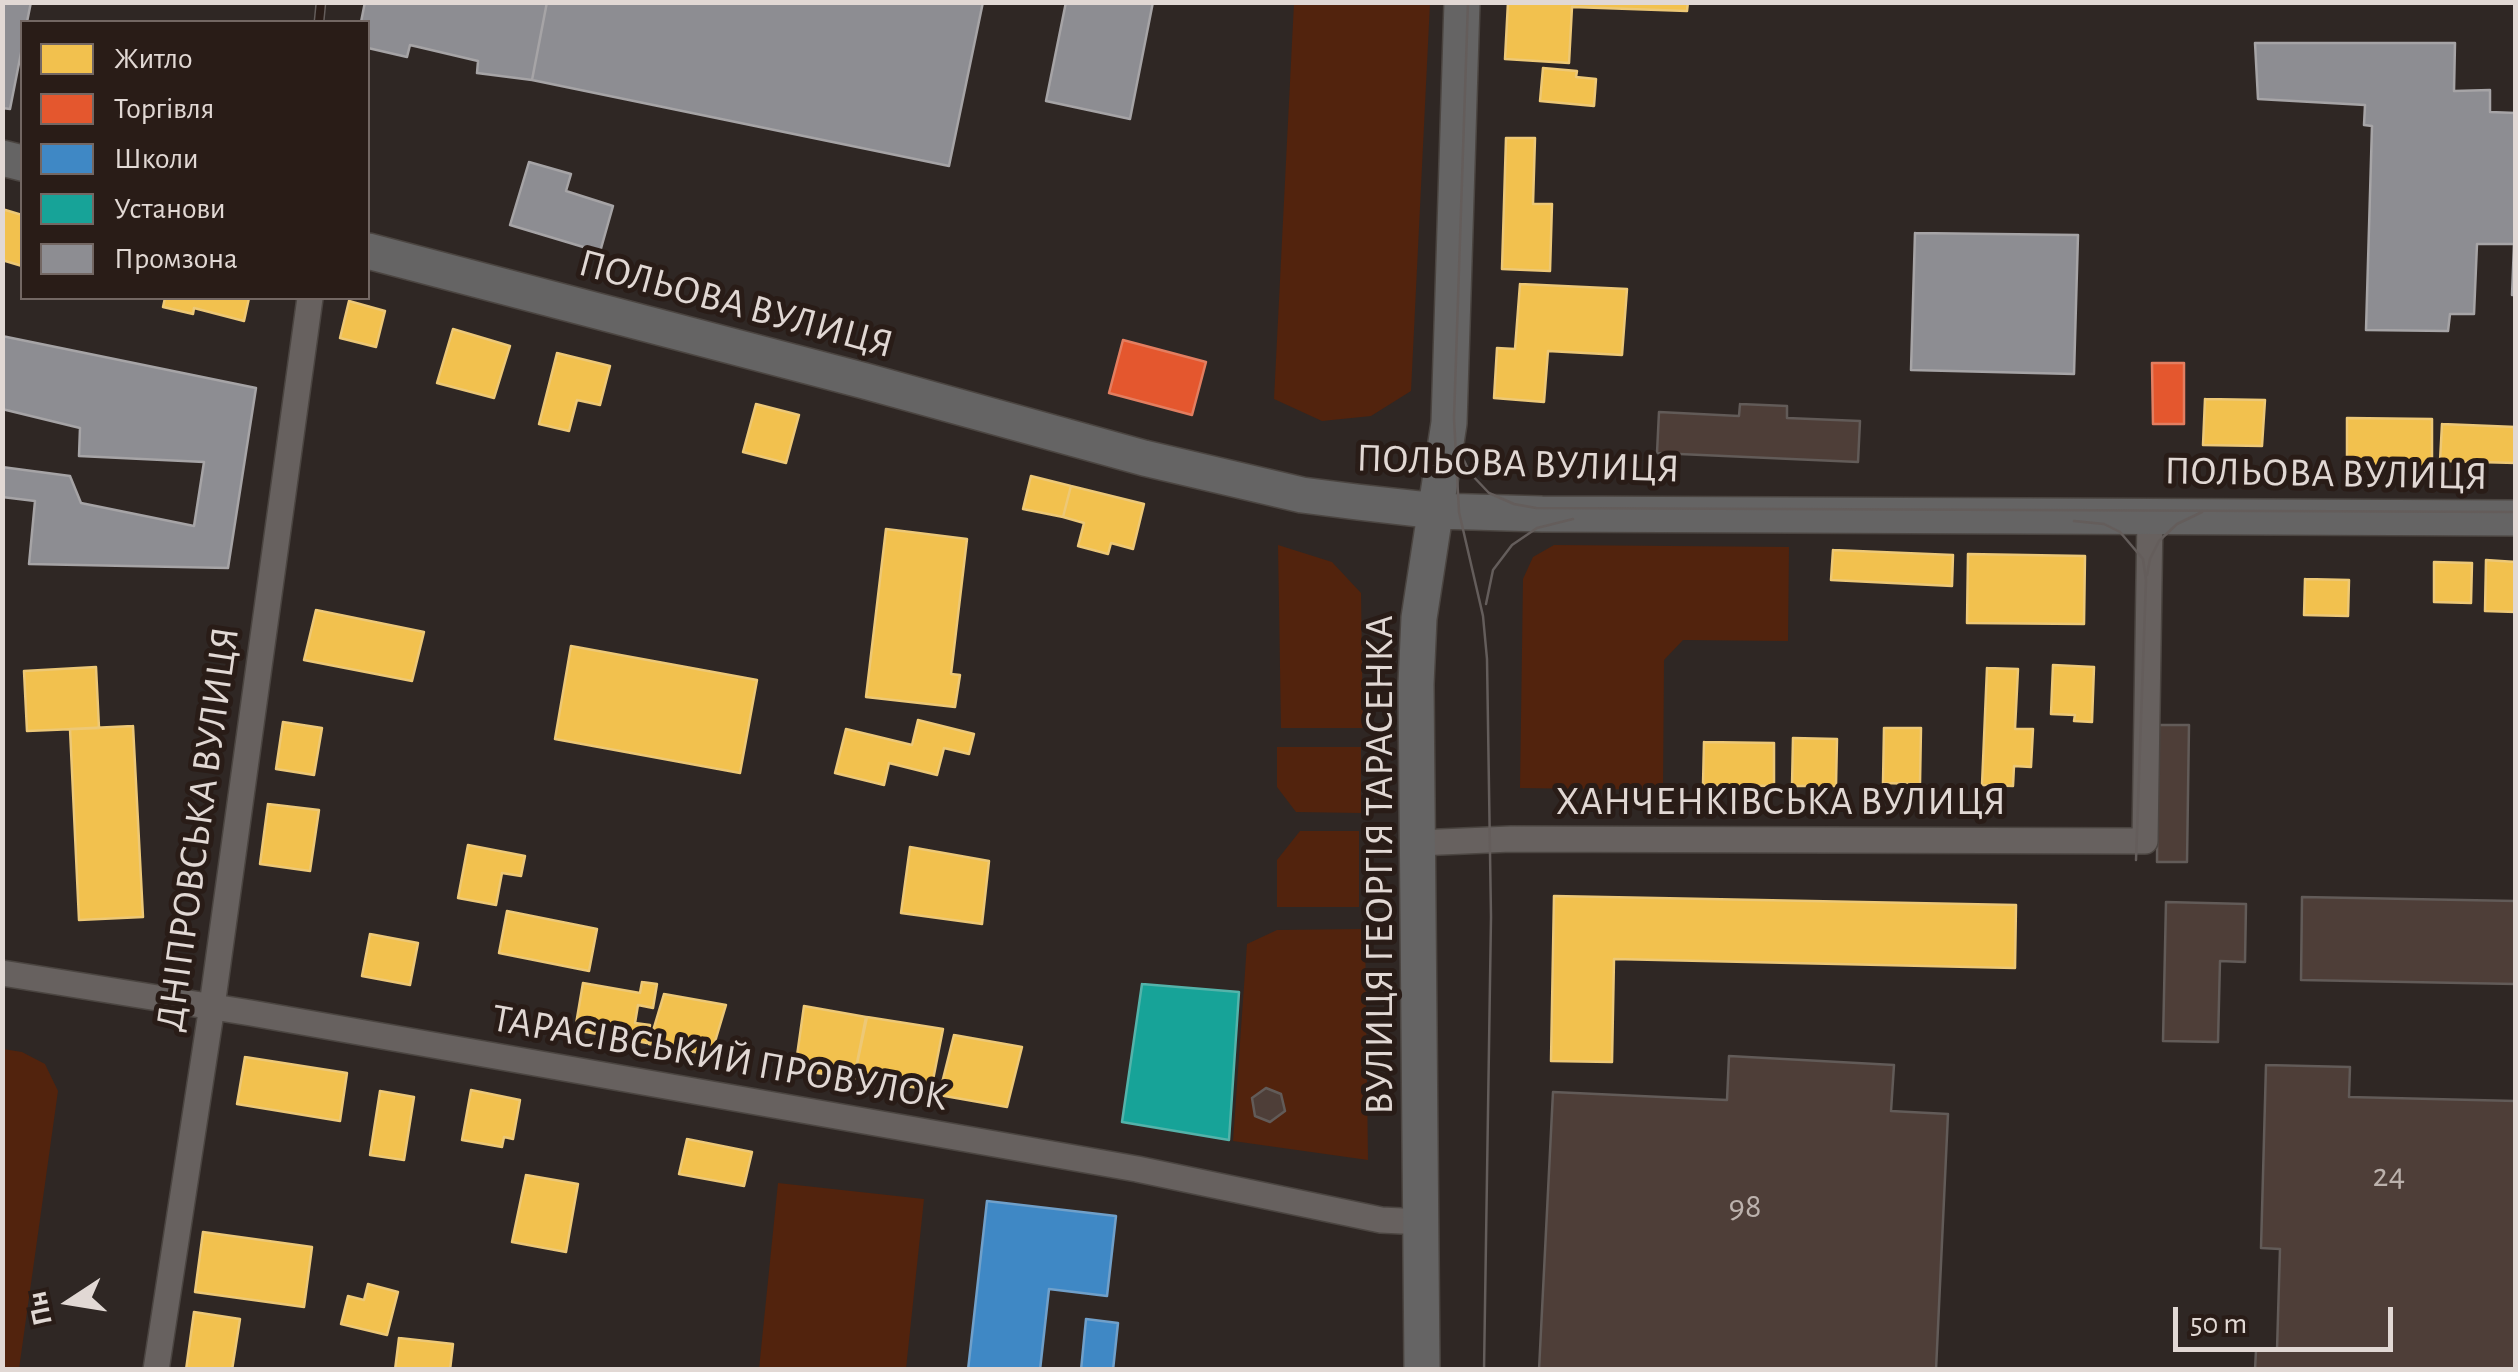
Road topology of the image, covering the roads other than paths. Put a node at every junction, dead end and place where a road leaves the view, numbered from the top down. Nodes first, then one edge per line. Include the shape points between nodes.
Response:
1 (1462, 2) edge
2 (370, 252) edge
3 (310, 300) edge
4 (1437, 511) junction
5 (2150, 515) junction
6 (2516, 518) edge
7 (1417, 843) junction
8 (2, 973) edge
9 (212, 1006) junction
10 (1424, 1222) junction
11 (156, 1370) edge
12 (1422, 1370) edge

1 - 4 main road, ВУЛИЦЯ ГЕОРГІЯ ТАРАСЕНКА via 1448,423
2 - 4 main road, ПОЛЬОВА ВУЛИЦЯ via 1144,458 1302,495
3 - 9 street, ДНІПРОВСЬКА ВУЛИЦЯ
4 - 5 main road, ПОЛЬОВА ВУЛИЦЯ
4 - 7 main road, ВУЛИЦЯ ГЕОРГІЯ ТАРАСЕНКА via 1418,618
5 - 6 main road, ПОЛЬОВА ВУЛИЦЯ
5 - 7 street, ХАНЧЕНКІВСЬКА ВУЛИЦЯ via 2145,841
7 - 10 main road, ВУЛИЦЯ ГЕОРГІЯ ТАРАСЕНКА
8 - 9 street, ТАРАСІВСЬКИЙ ПРОВУЛОК
9 - 10 street, ТАРАСІВСЬКИЙ ПРОВУЛОК via 1138,1169 1381,1220
9 - 11 street, ДНІПРОВСЬКА ВУЛИЦЯ
10 - 12 main road, ВУЛИЦЯ ГЕОРГІЯ ТАРАСЕНКА

